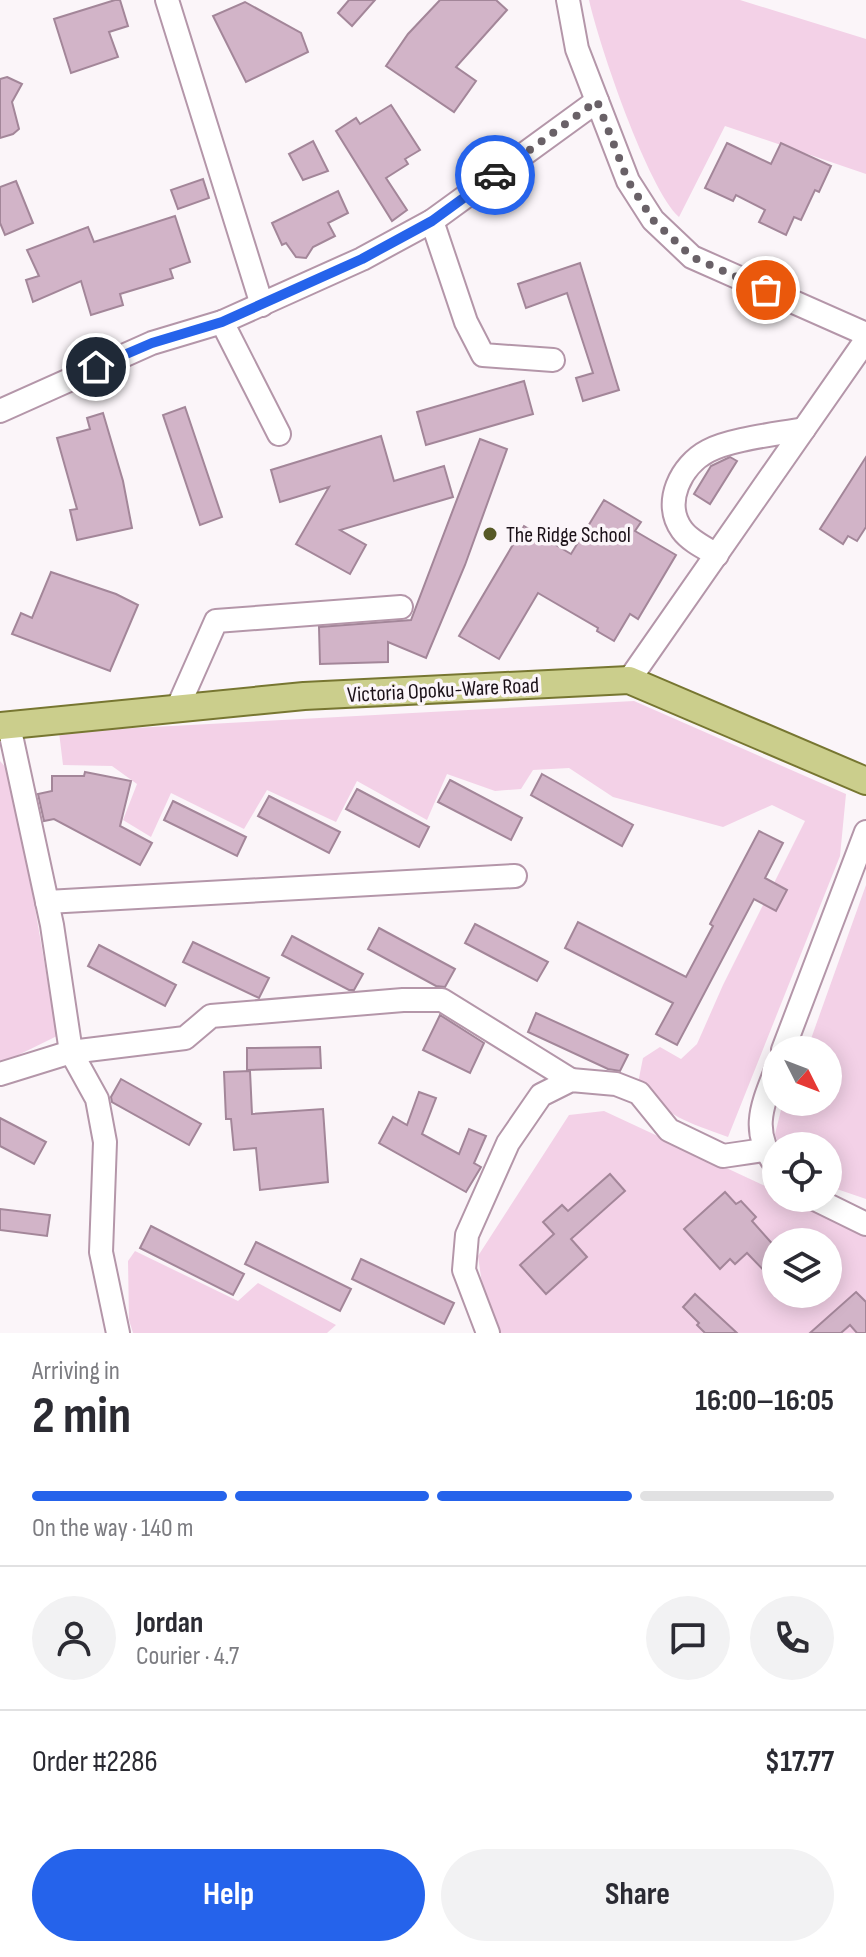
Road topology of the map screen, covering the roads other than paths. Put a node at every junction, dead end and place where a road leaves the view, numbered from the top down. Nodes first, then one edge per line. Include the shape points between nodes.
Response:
1 (167, 0) edge
2 (568, 0) edge
3 (597, 101) junction
4 (432, 221) junction
5 (262, 305) junction
6 (222, 322) junction
7 (866, 334) edge
8 (866, 340) edge
9 (553, 360) dead end
10 (0, 411) edge
11 (804, 429) junction
12 (279, 434) dead end
13 (717, 555) junction
14 (401, 607) dead end
15 (629, 680) junction
16 (177, 709) junction
17 (5, 726) edge
18 (866, 781) edge
19 (866, 832) edge
20 (515, 876) dead end
21 (47, 902) junction
22 (788, 1036) edge
23 (71, 1052) junction
24 (0, 1074) edge
25 (571, 1080) junction
26 (762, 1158) edge
27 (842, 1212) edge
28 (866, 1224) edge
29 (118, 1333) edge
30 (488, 1333) edge

1 - 5 street
2 - 3 street via 577,49
3 - 4 street
3 - 7 street via 628,181 653,220 692,257
4 - 5 street
4 - 9 street via 466,322 483,355
5 - 6 street
6 - 10 street via 152,343
6 - 12 street
8 - 11 street
11 - 13 street
11 - 13 street via 708,451 689,466 673,503 680,528
13 - 15 street
14 - 16 street via 216,621
15 - 16 main road, Victoria Opoku-Ware Road via 304,696
15 - 18 main road, Victoria Opoku-Ware Road
16 - 17 main road, Victoria Opoku-Ware Road
17 - 21 street
19 - 22 street
20 - 21 street
21 - 23 street
23 - 24 street
23 - 25 street via 185,1038 211,1016 442,1000
23 - 29 street via 97,1099 105,1142 101,1252
25 - 26 street via 616,1084 639,1093 669,1130 723,1156
25 - 30 street via 541,1095 508,1143 467,1235 464,1270
27 - 28 street

